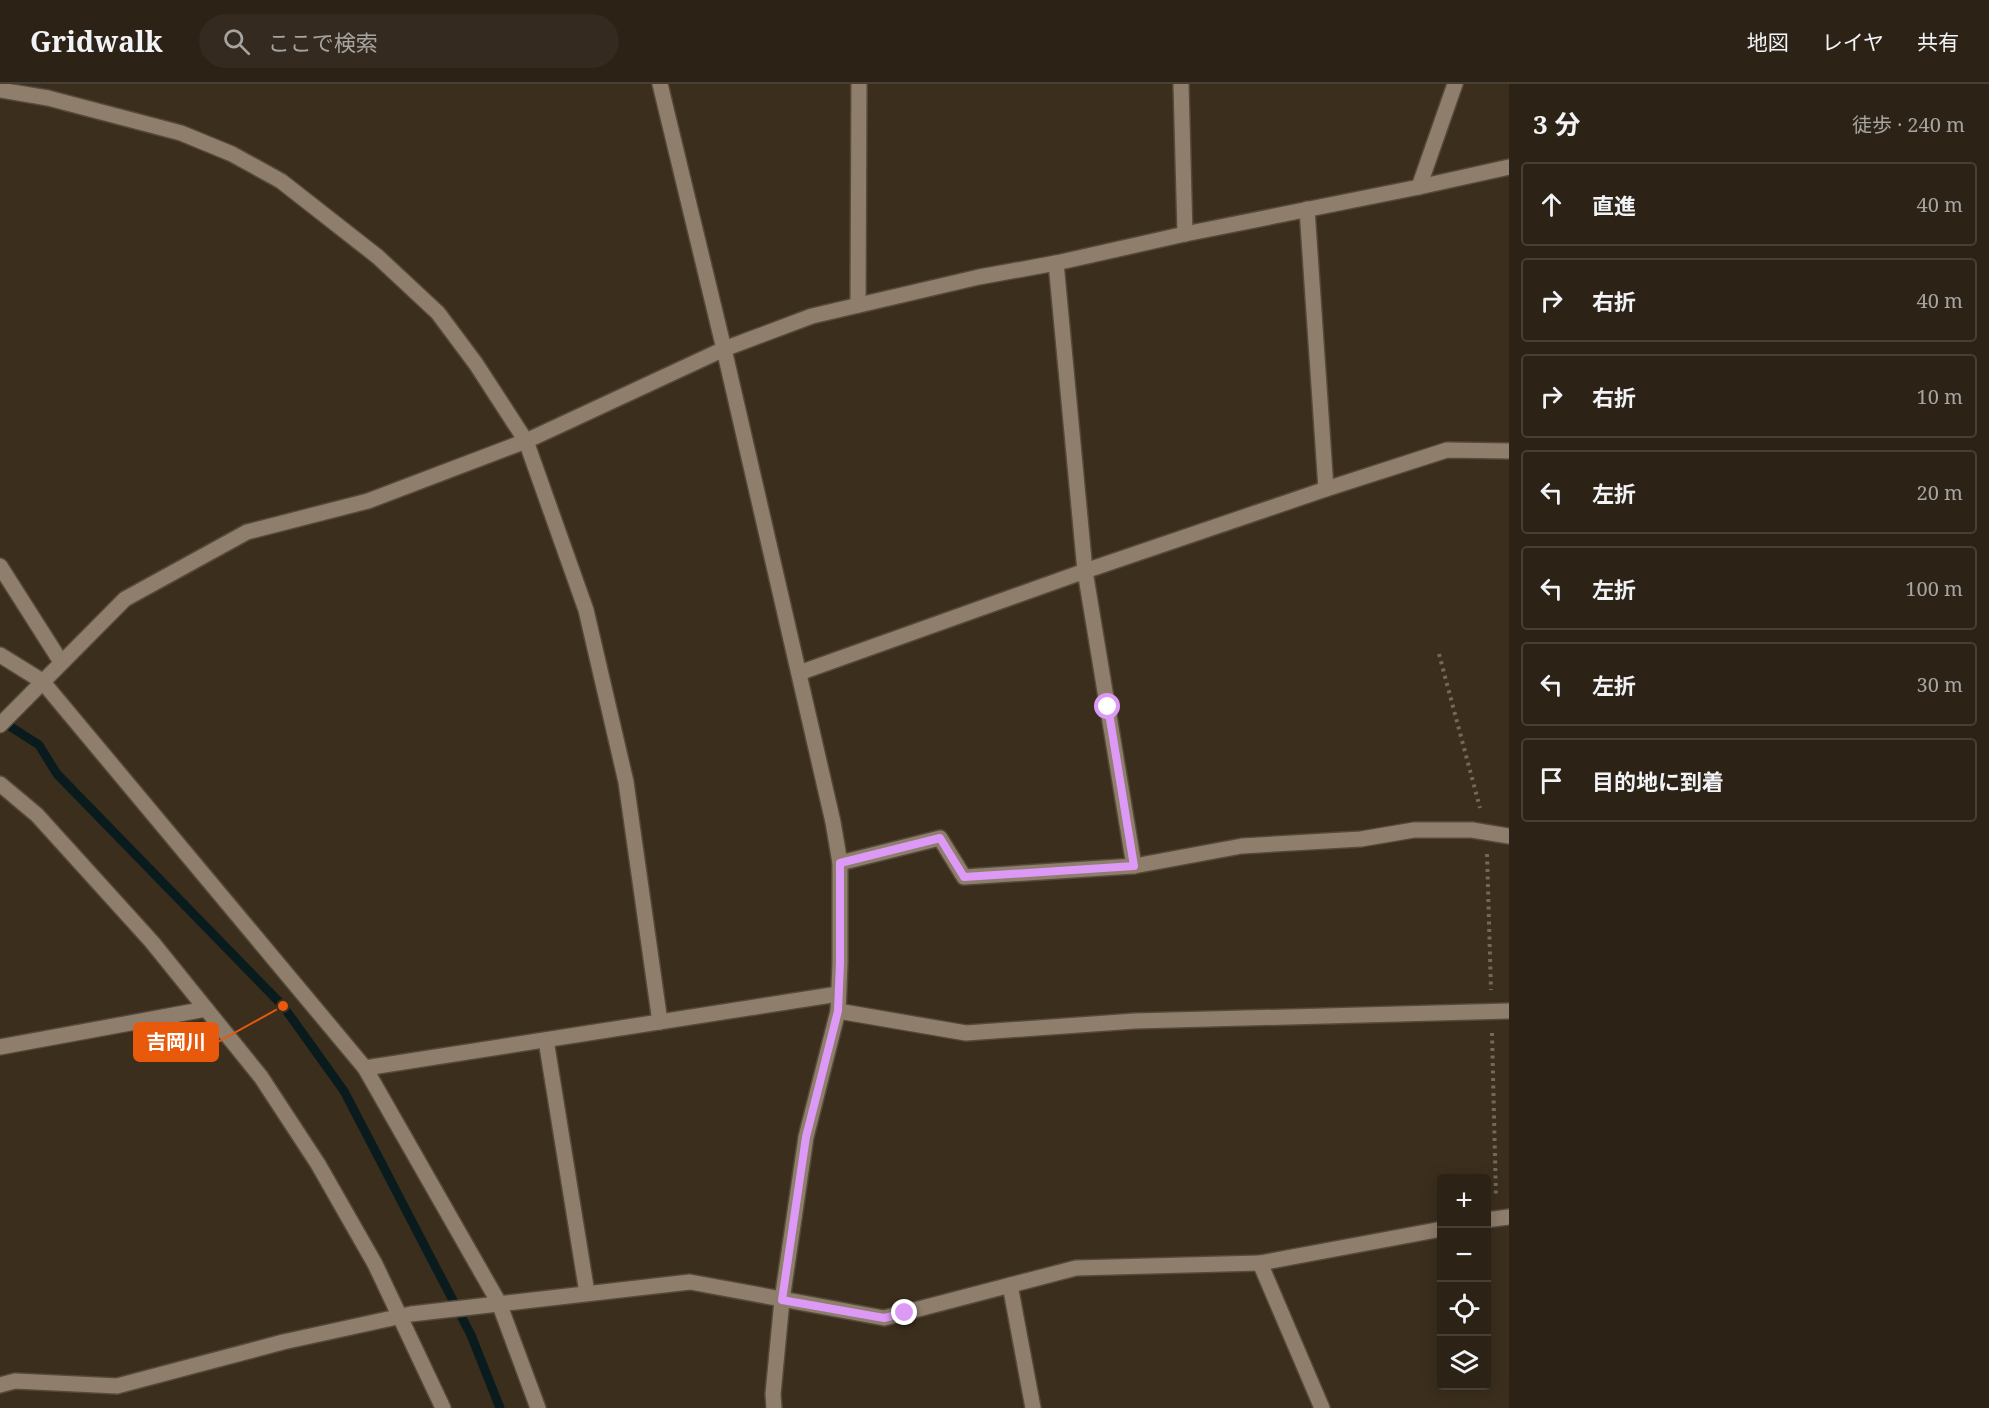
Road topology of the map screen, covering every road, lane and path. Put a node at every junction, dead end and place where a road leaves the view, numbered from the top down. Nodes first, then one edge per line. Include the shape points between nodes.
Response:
1 (660, 84) edge
2 (859, 84) edge
3 (1181, 84) edge
4 (1455, 84) edge
5 (0, 90) edge
6 (1509, 167) edge
7 (1419, 187) junction
8 (1307, 208) junction
9 (1185, 234) junction
10 (1056, 263) junction
11 (858, 305) junction
12 (724, 349) junction
13 (526, 441) junction
14 (1509, 452) edge
15 (1326, 489) junction
16 (0, 566) edge
17 (1085, 571) junction
18 (1439, 654) dead end
19 (0, 655) edge
20 (61, 662) junction
21 (799, 673) junction
22 (39, 684) junction
23 (0, 725) edge
24 (0, 784) edge
25 (1486, 832) junction
26 (1509, 837) edge
27 (840, 863) junction
28 (1134, 866) junction
29 (838, 994) junction
30 (206, 1009) junction
31 (838, 1011) junction
32 (1491, 1011) junction
33 (1509, 1011) edge
34 (660, 1022) junction
35 (546, 1040) junction
36 (0, 1047) edge
37 (365, 1068) junction
38 (1497, 1218) edge
39 (1437, 1230) edge
40 (1260, 1263) junction
41 (1010, 1285) junction
42 (587, 1293) junction
43 (782, 1300) junction
44 (494, 1303) junction
45 (405, 1316) junction
46 (0, 1385) edge
47 (443, 1408) edge
48 (538, 1408) edge
49 (774, 1408) edge
50 (1033, 1408) edge
51 (1322, 1408) edge

1 - 12 street
2 - 11 street
3 - 9 street
4 - 7 street
5 - 13 street via 48,98 181,133 232,154 281,181 378,257 438,313
6 - 7 street
7 - 8 street
8 - 9 street
8 - 15 street
9 - 10 street
10 - 11 street
10 - 17 street
11 - 12 street via 813,316
12 - 13 street
12 - 21 street
13 - 20 street via 368,501 247,532 124,599
13 - 34 street via 586,610 621,759
14 - 15 street via 1447,450
15 - 17 street
16 - 20 street
17 - 21 street
17 - 28 street
18 - 25 path
19 - 22 street
20 - 22 street
21 - 27 street
22 - 23 street
22 - 37 street
24 - 30 street via 37,815 152,942
25 - 26 street
25 - 28 street via 1414,830 1361,839 1242,846
25 - 32 path
27 - 28 street via 940,838 964,877
27 - 29 street
29 - 31 street
29 - 34 street
30 - 36 street
30 - 45 street via 261,1077 318,1164
31 - 32 street via 966,1033 1134,1021
31 - 43 street via 806,1137
32 - 33 street
32 - 38 path
34 - 35 street
35 - 37 street
35 - 42 street
37 - 44 street
39 - 40 street
40 - 41 street via 1076,1268
40 - 51 street
41 - 43 street via 884,1318
41 - 50 street
42 - 43 street via 690,1282
42 - 44 street
43 - 49 street
44 - 45 street
44 - 48 street
45 - 46 street via 283,1342 117,1386 15,1381
45 - 47 street

